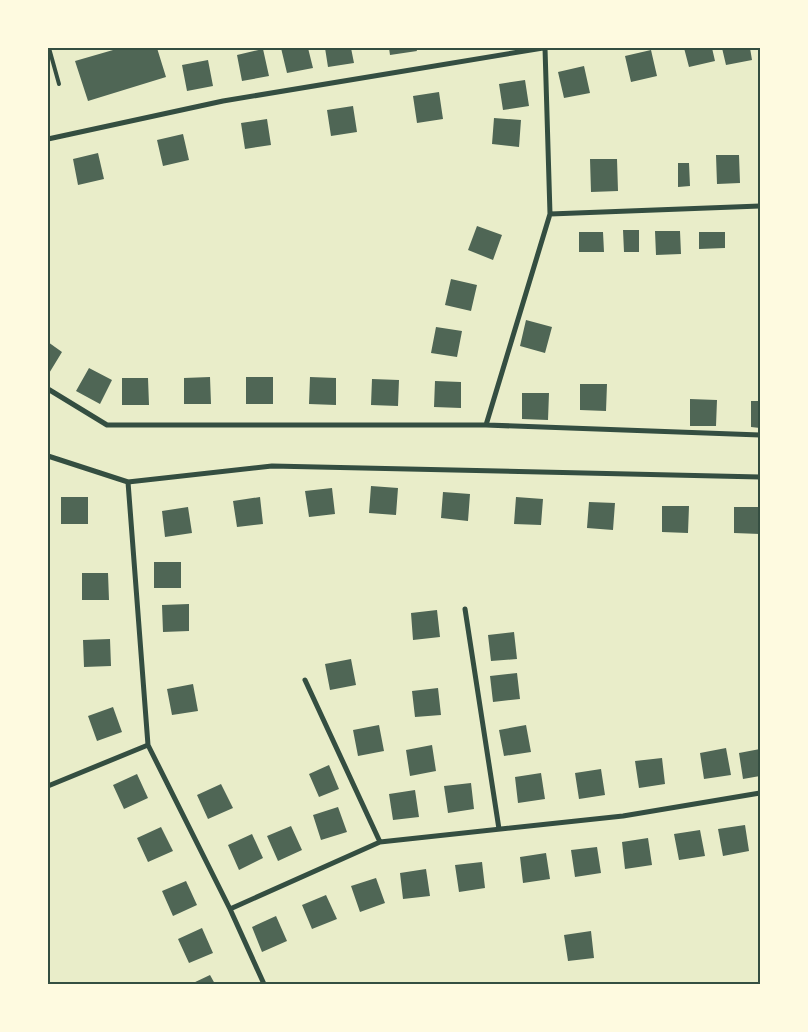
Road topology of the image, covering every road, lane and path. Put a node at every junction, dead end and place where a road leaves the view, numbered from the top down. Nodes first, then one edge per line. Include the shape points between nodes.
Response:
1 (49, 48) edge
2 (544, 48) edge
3 (58, 84) dead end
4 (48, 139) edge
5 (760, 206) edge
6 (550, 214) junction
7 (48, 389) edge
8 (486, 425) junction
9 (760, 435) edge
10 (48, 456) edge
11 (760, 476) edge
12 (128, 482) junction
13 (465, 609) dead end
14 (305, 680) dead end
15 (148, 745) junction
16 (48, 786) edge
17 (760, 793) edge
18 (499, 829) junction
19 (380, 842) junction
20 (230, 909) junction
21 (264, 984) edge

1 - 3 lane
2 - 4 street via 223,101
2 - 6 street
5 - 6 street
6 - 8 street
7 - 8 street via 107,425
8 - 9 street
10 - 12 street
11 - 12 street via 272,466
12 - 15 street
13 - 18 street
14 - 19 street
15 - 16 street
15 - 20 street
17 - 18 street via 623,816
18 - 19 street
19 - 20 street
20 - 21 street

